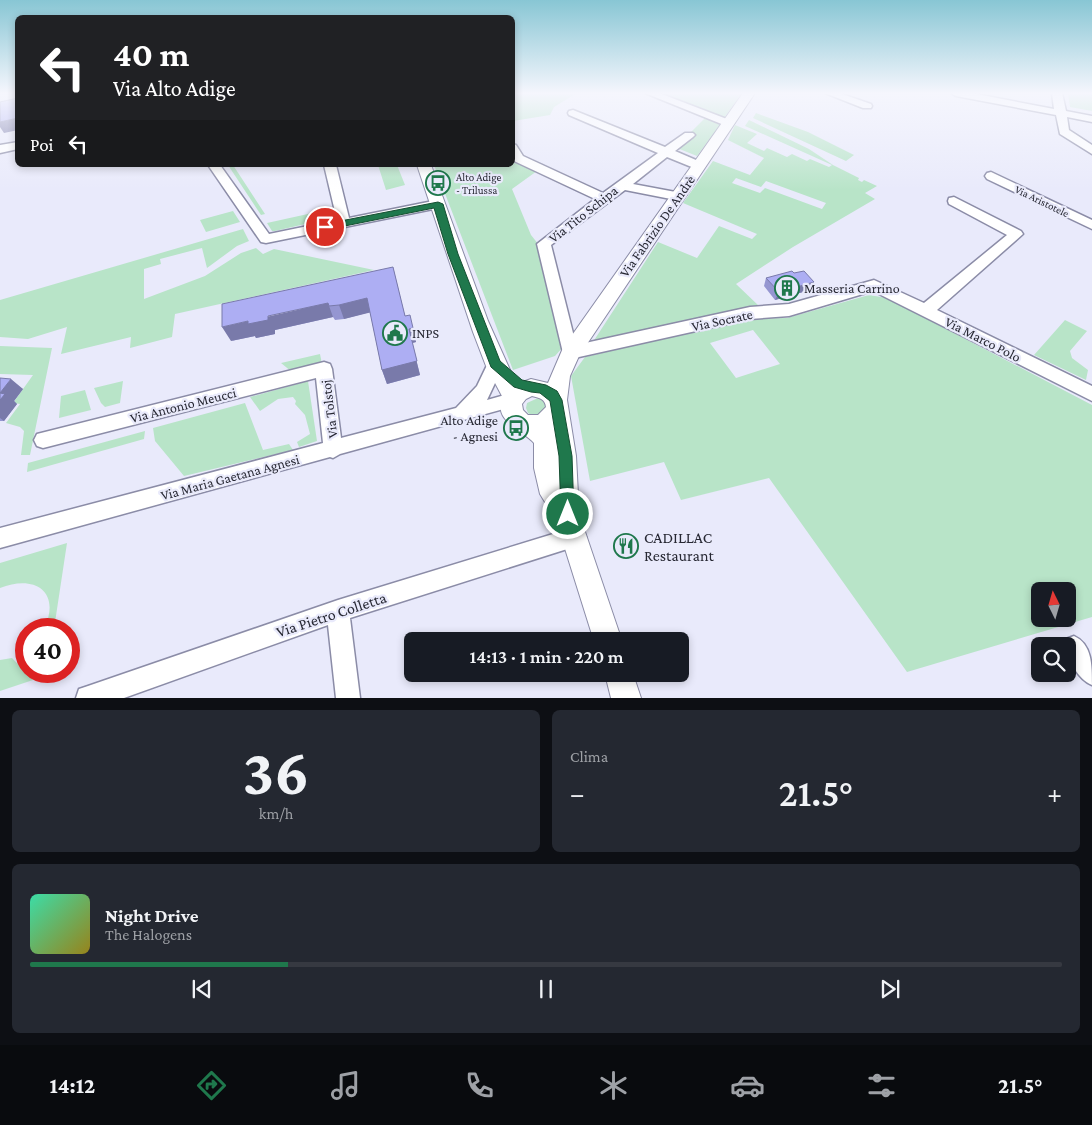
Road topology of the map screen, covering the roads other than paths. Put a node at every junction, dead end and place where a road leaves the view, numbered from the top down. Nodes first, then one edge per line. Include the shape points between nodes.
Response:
1 (603, 126) edge
2 (727, 126) edge
3 (1063, 126) edge
4 (689, 135) dead end
5 (15, 146) edge
6 (0, 149) edge
7 (1092, 150) edge
8 (515, 152) edge
9 (666, 152) junction
10 (699, 166) junction
11 (215, 167) edge
12 (330, 167) edge
13 (425, 167) edge
14 (991, 176) dead end
15 (621, 185) junction
16 (676, 196) junction
17 (603, 198) junction
18 (954, 201) dead end
19 (438, 204) junction
20 (344, 223) junction
21 (1092, 225) edge
22 (266, 239) joint
23 (874, 285) joint
24 (926, 310) junction
25 (569, 357) junction
26 (496, 364) junction
27 (324, 369) joint
28 (1092, 394) edge
29 (535, 397) junction
30 (459, 414) junction
31 (526, 424) junction
32 (43, 440) dead end
33 (333, 450) junction
34 (572, 526) junction
35 (0, 538) edge
36 (338, 611) junction
37 (605, 632) edge
38 (1076, 650) edge
39 (1092, 672) edge
40 (621, 682) edge
41 (88, 698) edge
42 (348, 698) edge
43 (626, 698) edge

1 - 9 street
2 - 10 street, Via Fabrizio De Andrè
3 - 7 street via 1064,132
4 - 9 street, Via Tito Schipa
5 - 6 street
8 - 17 street via 518,158
9 - 10 street
9 - 15 street, Via Tito Schipa
10 - 16 street, Via Fabrizio De Andrè
11 - 22 street
12 - 20 street
13 - 19 street
14 - 21 street, Via Aristotele
15 - 16 street
15 - 17 street, Via Tito Schipa
16 - 25 street, Via Fabrizio De Andrè
17 - 25 street, Via Tito Schipa via 544,244
18 - 24 street via 1016,234
19 - 20 street
19 - 26 street via 453,254
20 - 22 street
23 - 24 street, Via Marco Polo
23 - 25 street, Via Socrate via 789,310 750,313
24 - 28 street, Via Marco Polo
25 - 29 street, Via Fabrizio De Andrè via 560,376
26 - 29 street
26 - 30 street via 478,400
27 - 32 street, Via Antonio Meucci
27 - 33 street, Via Tolstoj
29 - 30 street, Via Maria Gaetana Agnesi
29 - 31 street via 511,409 513,415
29 - 31 street via 549,421
29 - 34 street via 565,456
30 - 31 street, Via Maria Gaetana Agnesi via 505,414
30 - 33 street, Via Maria Gaetana Agnesi
31 - 34 street via 542,436 552,494
33 - 35 street, Via Maria Gaetana Agnesi
34 - 36 street, Via Pietro Colletta
34 - 37 street
36 - 41 street, Via Pietro Colletta
36 - 42 street
38 - 39 street
40 - 43 street

